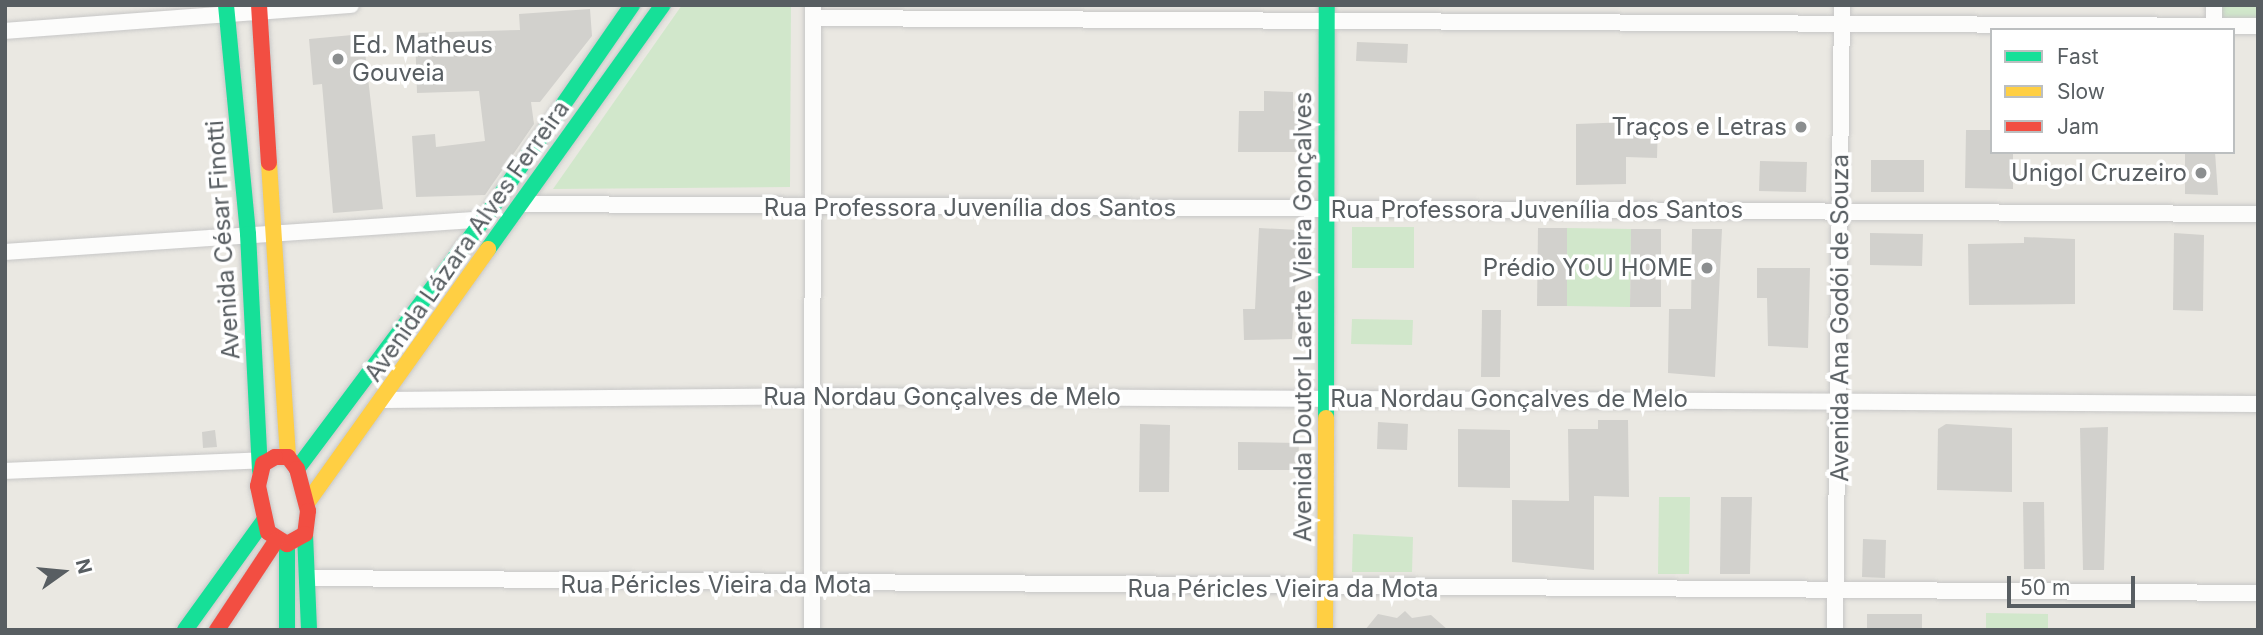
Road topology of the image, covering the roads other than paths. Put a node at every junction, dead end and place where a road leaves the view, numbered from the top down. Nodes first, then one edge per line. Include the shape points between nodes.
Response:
1 (351, 5) edge
2 (663, 5) edge
3 (2214, 5) edge
4 (627, 6) edge
5 (259, 8) edge
6 (226, 9) edge
7 (813, 12) edge
8 (1327, 13) edge
9 (1842, 13) edge
10 (2214, 25) junction
11 (2258, 26) edge
12 (5, 31) edge
13 (579, 84) junction
14 (598, 96) junction
15 (522, 204) junction
16 (811, 207) junction
17 (1328, 209) junction
18 (1841, 210) junction
19 (2258, 214) edge
20 (484, 219) junction
21 (279, 233) junction
22 (248, 234) junction
23 (5, 252) edge
24 (813, 396) junction
25 (1324, 398) junction
26 (382, 400) junction
27 (1840, 401) junction
28 (2258, 404) edge
29 (262, 463) junction
30 (293, 463) junction
31 (5, 471) edge
32 (307, 503) junction
33 (263, 522) junction
34 (305, 534) junction
35 (281, 543) junction
36 (308, 578) junction
37 (813, 585) junction
38 (1325, 589) junction
39 (1835, 593) junction
40 (2258, 593) edge
41 (185, 630) edge
42 (217, 630) edge
43 (287, 630) edge
44 (309, 630) edge
45 (812, 630) edge
46 (1325, 630) edge
47 (1835, 630) edge

1 - 5 street
2 - 14 main road, Avenida Lázara Alves Ferreira
3 - 10 street
4 - 13 main road, Avenida Lázara Alves Ferreira
5 - 6 street
5 - 21 main road
6 - 12 street
6 - 22 main road, Avenida César Finotti
7 - 8 street
7 - 16 street
8 - 9 street
8 - 17 main road, Avenida Doutor Laerte Vieira Gonçalves
9 - 10 street
9 - 18 street, Avenida Ana Godói de Souza
10 - 11 street
13 - 14 main road
13 - 20 main road, Avenida Lázara Alves Ferreira
14 - 15 main road, Avenida Lázara Alves Ferreira
15 - 16 street, Rua Professora Juvenília dos Santos
15 - 26 main road, Avenida Lázara Alves Ferreira
16 - 17 street, Rua Professora Juvenília dos Santos
16 - 24 street
17 - 18 street, Rua Professora Juvenília dos Santos
17 - 25 main road, Avenida Doutor Laerte Vieira Gonçalves
18 - 19 street, Rua Professora Juvenília dos Santos
18 - 27 street, Avenida Ana Godói de Souza
20 - 21 street
20 - 30 main road, Avenida Lázara Alves Ferreira
21 - 22 street
21 - 30 main road
22 - 23 street
22 - 29 main road, Avenida César Finotti
24 - 25 street, Rua Nordau Gonçalves de Melo
24 - 26 street, Rua Nordau Gonçalves de Melo
24 - 37 street
25 - 27 street, Rua Nordau Gonçalves de Melo
25 - 38 main road, Avenida Doutor Laerte Vieira Gonçalves
26 - 32 main road, Avenida Lázara Alves Ferreira
27 - 28 street, Rua Nordau Gonçalves de Melo
27 - 39 street, Avenida Ana Godói de Souza
29 - 30 main road
29 - 31 street
29 - 33 main road, Avenida César Finotti
30 - 32 main road
32 - 34 main road
33 - 35 main road
33 - 41 main road
34 - 35 main road
34 - 36 main road
35 - 42 main road
35 - 43 main road
36 - 37 street, Rua Péricles Vieira da Mota
36 - 44 main road
37 - 38 street, Rua Péricles Vieira da Mota
37 - 45 street
38 - 39 street, Rua Péricles Vieira da Mota
38 - 46 main road, Avenida Doutor Laerte Vieira Gonçalves
39 - 40 street, Rua Péricles Vieira da Mota
39 - 47 street, Avenida Ana Godói de Souza

